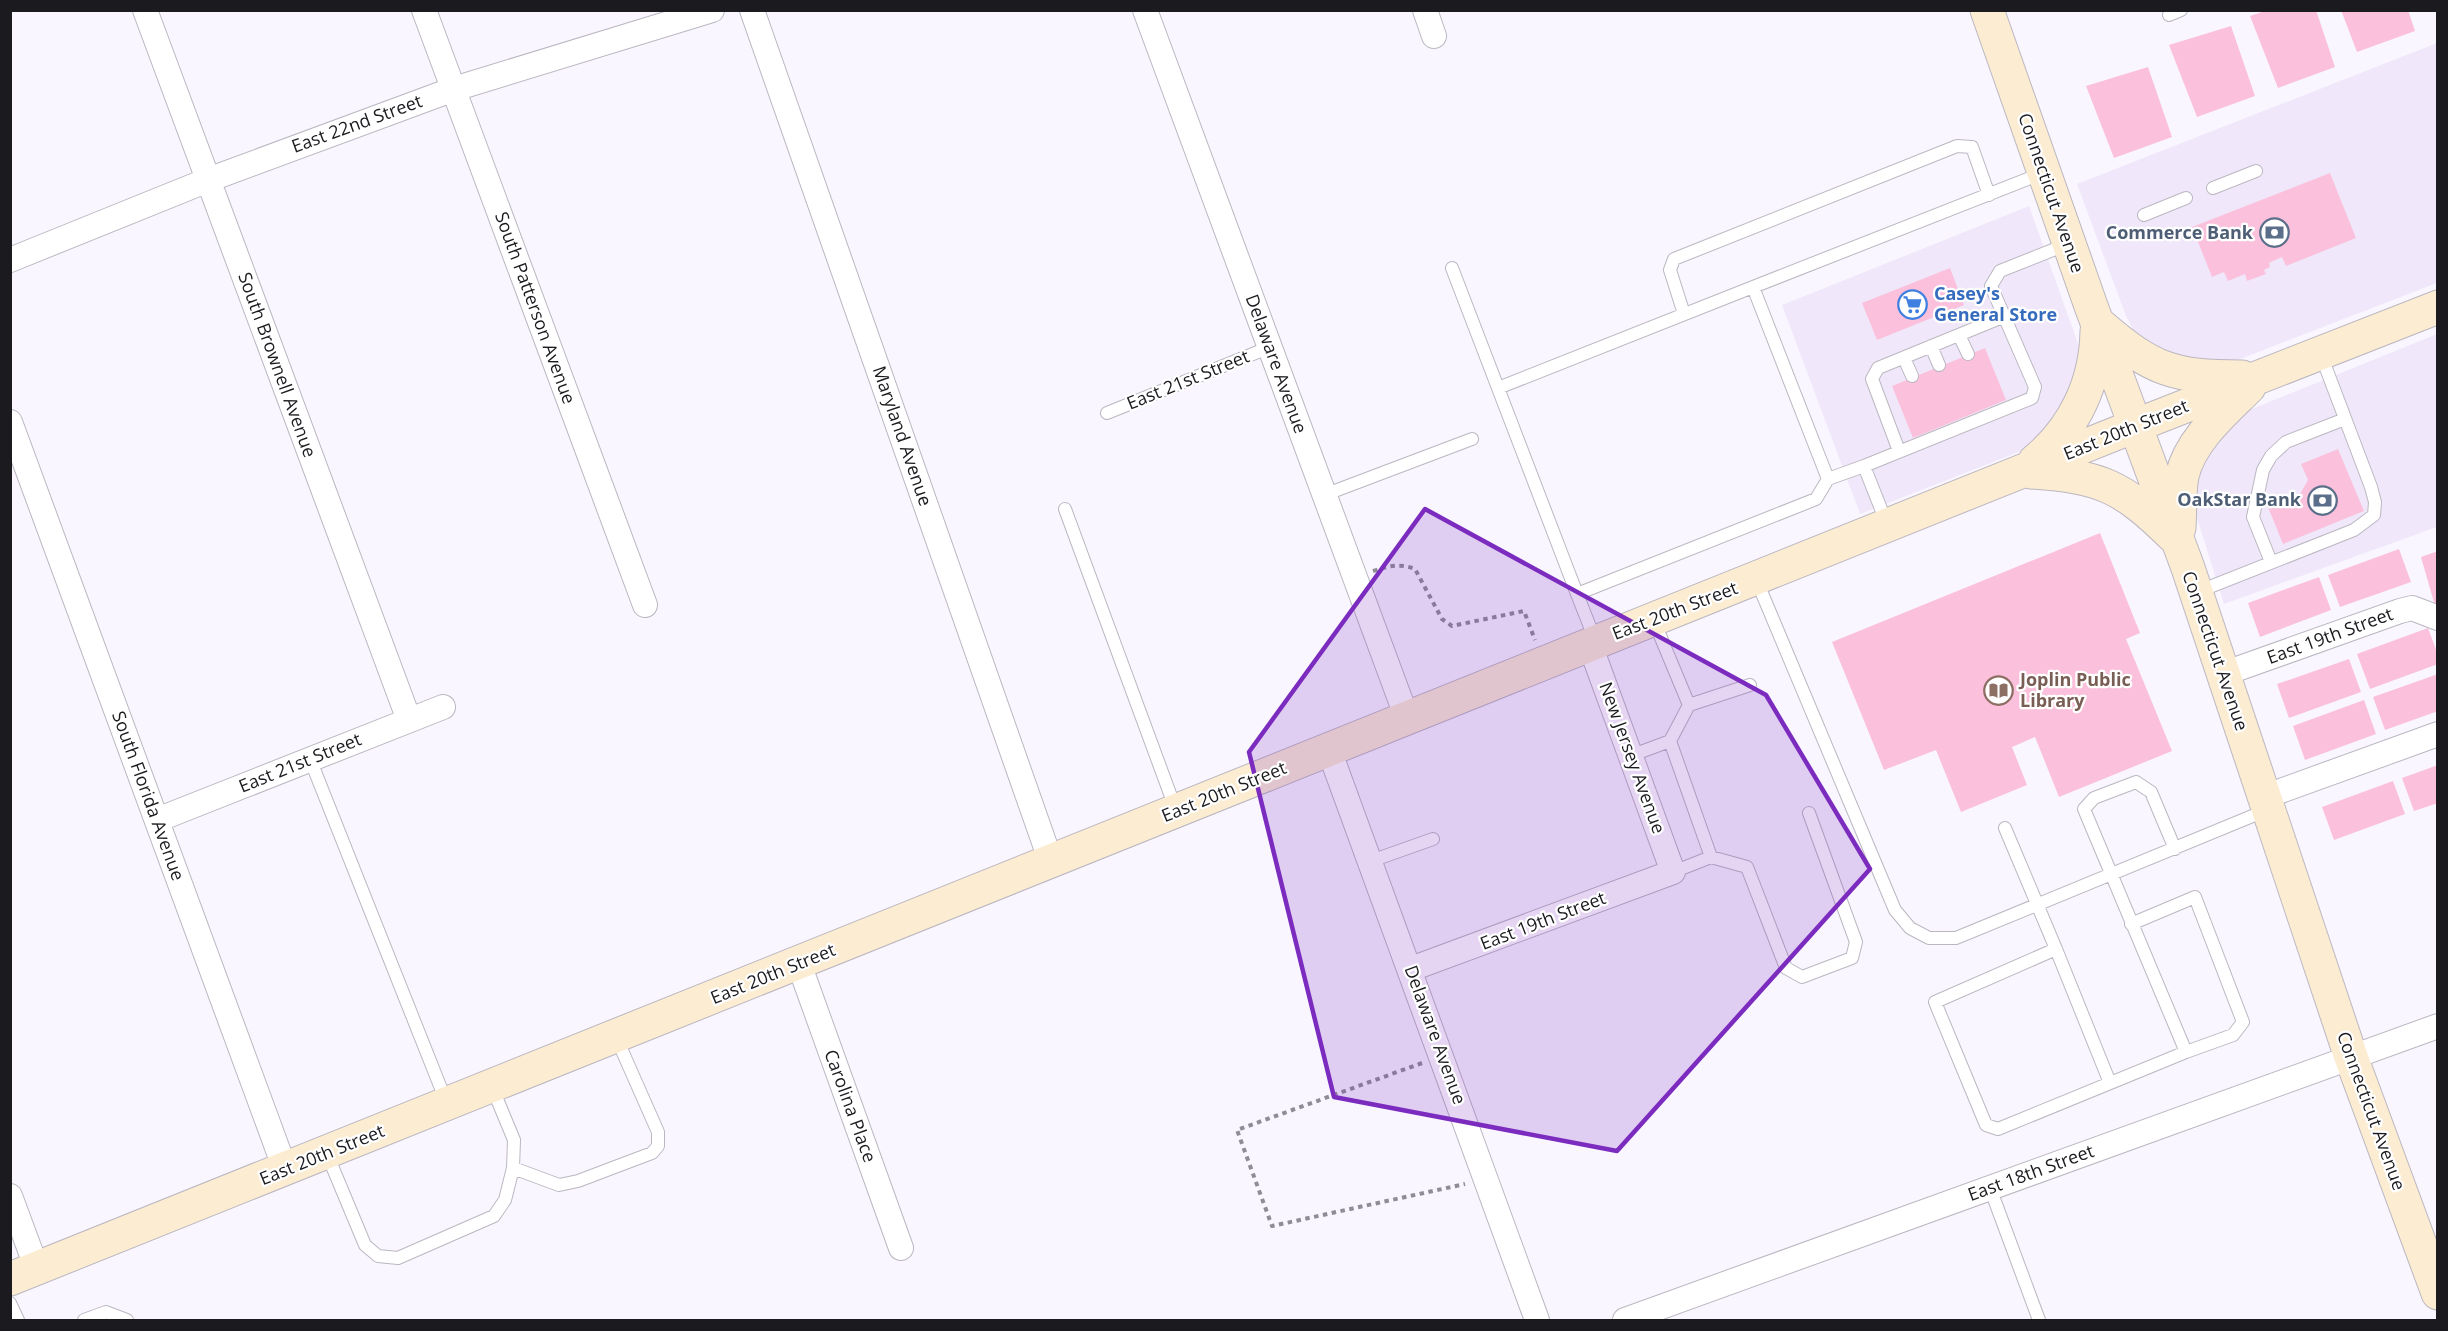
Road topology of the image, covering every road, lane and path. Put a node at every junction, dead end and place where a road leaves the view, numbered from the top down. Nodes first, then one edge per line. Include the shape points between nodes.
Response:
1 (145, 10) edge
2 (424, 10) edge
3 (712, 10) edge
4 (752, 10) edge
5 (1145, 10) edge
6 (1425, 10) edge
7 (1987, 10) edge
8 (1434, 36) dead end
9 (454, 88) junction
10 (2256, 171) dead end
11 (2044, 173) junction
12 (208, 180) junction
13 (2213, 188) dead end
14 (1989, 195) junction
15 (2186, 198) dead end
16 (2144, 215) dead end
17 (2069, 244) junction
18 (10, 260) edge
19 (1452, 268) dead end
20 (1753, 286) junction
21 (2438, 307) edge
22 (1684, 314) junction
23 (2005, 316) junction
24 (2098, 323) junction
25 (1959, 335) junction
26 (1931, 346) junction
27 (1269, 347) junction
28 (2320, 353) junction
29 (1968, 354) dead end
30 (1904, 358) junction
31 (1939, 365) dead end
32 (1912, 376) dead end
33 (2259, 377) junction
34 (1498, 388) junction
35 (1107, 413) dead end
36 (2345, 419) junction
37 (10, 422) edge
38 (2137, 425) junction
39 (1472, 439) dead end
40 (1899, 451) junction
41 (1864, 466) junction
42 (2024, 471) junction
43 (1828, 479) junction
44 (1324, 495) junction
45 (1065, 509) dead end
46 (1888, 526) junction
47 (2178, 542) junction
48 (2271, 562) junction
49 (1355, 578) junction
50 (1756, 579) junction
51 (2196, 592) junction
52 (1577, 594) junction
53 (645, 605) dead end
54 (2438, 618) edge
55 (1654, 620) junction
56 (1593, 644) junction
57 (1545, 663) junction
58 (2223, 674) junction
59 (1750, 685) dead end
60 (1689, 705) junction
61 (443, 707) dead end
62 (1407, 718) junction
63 (409, 720) junction
64 (2438, 734) edge
65 (1670, 741) junction
66 (1329, 750) junction
67 (1630, 756) junction
68 (310, 759) junction
69 (2266, 803) junction
70 (1176, 812) junction
71 (1809, 813) dead end
72 (157, 820) junction
73 (2005, 828) dead end
74 (1433, 839) dead end
75 (2175, 849) junction
76 (1711, 857) junction
77 (1371, 861) junction
78 (1051, 862) junction
79 (1673, 872) junction
80 (2110, 876) junction
81 (2037, 906) junction
82 (2131, 924) junction
83 (2056, 949) junction
84 (799, 964) junction
85 (1411, 969) junction
86 (2438, 1026) edge
87 (616, 1037) junction
88 (2186, 1052) junction
89 (1442, 1056) junction
90 (2351, 1057) junction
91 (2110, 1083) junction
92 (492, 1087) junction
93 (447, 1105) junction
94 (326, 1153) junction
95 (513, 1168) junction
96 (285, 1169) junction
97 (1487, 1179) junction
98 (1990, 1188) junction
99 (10, 1196) edge
100 (901, 1248) dead end
101 (24, 1274) edge
102 (2434, 1275) edge
103 (10, 1303) edge
104 (18, 1320) edge
105 (84, 1320) edge
106 (127, 1320) edge
107 (1538, 1320) edge
108 (1625, 1320) edge
109 (2039, 1320) edge

1 - 12 street, South Brownell Avenue
2 - 9 street, South Patterson Avenue
3 - 9 street, East 22nd Street
4 - 78 street, Maryland Avenue
5 - 27 street, Delaware Avenue
6 - 8 street
7 - 11 main road, Connecticut Avenue
9 - 12 street, East 22nd Street
9 - 53 street, South Patterson Avenue
10 - 13 lane
11 - 14 lane
11 - 17 main road, Connecticut Avenue
12 - 18 street, East 22nd Street
12 - 63 street, South Brownell Avenue
14 - 20 lane
14 - 22 lane via 1972,147 1957,146 1674,260 1670,270
15 - 16 lane
17 - 23 lane via 2000,271 1991,286
17 - 24 main road, Connecticut Avenue
19 - 34 lane
20 - 22 lane
20 - 43 lane
21 - 28 main road, East 20th Street
22 - 34 lane
23 - 25 lane
23 - 40 lane via 2035,387 2032,398 1963,420
24 - 33 main road via 2140,356 2172,372 2200,377
24 - 38 main road, Connecticut Avenue
24 - 42 main road via 2094,368 2073,419 2058,440
25 - 26 lane
25 - 29 lane
26 - 30 lane
26 - 31 lane
27 - 35 lane, East 21st Street
27 - 44 street, Delaware Avenue
28 - 33 main road, East 20th Street
28 - 36 lane
30 - 32 lane
30 - 40 lane via 1878,368 1872,379
33 - 38 main road, East 20th Street
33 - 47 main road via 2194,447 2182,475
34 - 52 lane
36 - 48 lane via 2286,442 2263,470 2253,517
36 - 48 lane via 2372,487 2374,515 2354,530
37 - 72 street, South Florida Avenue
38 - 42 main road, East 20th Street
38 - 47 main road, Connecticut Avenue
39 - 44 lane
40 - 41 lane
41 - 43 lane
41 - 46 lane
42 - 46 main road, East 20th Street
42 - 47 main road via 2103,482 2138,504
43 - 52 lane via 1816,499
44 - 49 street, Delaware Avenue
45 - 70 lane
46 - 50 main road, East 20th Street
47 - 51 main road, Connecticut Avenue
48 - 51 lane
49 - 57 path via 1388,566 1415,569 1442,619 1452,626 1524,611
49 - 62 street, Delaware Avenue
50 - 55 main road, East 20th Street
50 - 81 lane via 1894,910 1910,928 1929,938 1956,938
51 - 58 main road, Connecticut Avenue
52 - 56 lane
54 - 58 street, East 19th Street via 2412,608 2400,610
55 - 56 main road, East 20th Street
55 - 60 lane
56 - 57 main road, East 20th Street
56 - 67 street, New Jersey Avenue
57 - 62 main road, East 20th Street
58 - 69 main road, Connecticut Avenue
59 - 60 lane
60 - 65 lane
61 - 63 street, East 21st Street
62 - 66 main road, East 20th Street
63 - 68 street, East 21st Street
64 - 69 street
65 - 67 lane
65 - 76 lane
66 - 70 main road, East 20th Street
66 - 77 street, Delaware Avenue
67 - 79 street, New Jersey Avenue
68 - 72 street, East 21st Street
68 - 93 lane
69 - 75 lane
69 - 90 main road, Connecticut Avenue
70 - 78 main road, East 20th Street
71 - 76 lane via 1856,942 1852,958 1802,976 1786,968 1747,867
72 - 96 street, South Florida Avenue
73 - 81 lane
74 - 77 lane
75 - 80 lane
75 - 80 lane via 2151,792 2136,782 2094,798 2084,809
76 - 79 lane
77 - 85 street, Delaware Avenue
78 - 84 main road, East 20th Street
79 - 85 street, East 19th Street
80 - 81 lane
80 - 82 lane
81 - 83 lane
82 - 88 lane
82 - 88 lane via 2195,897 2243,1022 2233,1035
83 - 91 lane
83 - 91 lane via 1935,1002 1986,1125 1998,1129
84 - 87 main road, East 20th Street
84 - 100 street, Carolina Place
85 - 89 street, Delaware Avenue
86 - 90 street, East 18th Street
87 - 92 main road, East 20th Street
87 - 95 lane via 657,1132 658,1146 652,1153 559,1185
88 - 91 lane
89 - 97 street, Delaware Avenue
89 - 97 path via 1237,1130 1272,1226
90 - 98 street, East 18th Street
90 - 102 main road, Connecticut Avenue
92 - 93 main road, East 20th Street
92 - 95 lane via 514,1140
93 - 94 main road, East 20th Street
94 - 95 lane via 365,1245 378,1256 398,1258 494,1216 506,1200
94 - 96 main road, East 20th Street
96 - 101 main road, East 20th Street
97 - 107 street, Delaware Avenue
98 - 108 street, East 18th Street
98 - 109 lane
99 - 101 street
103 - 104 lane
105 - 106 lane via 106,1312

